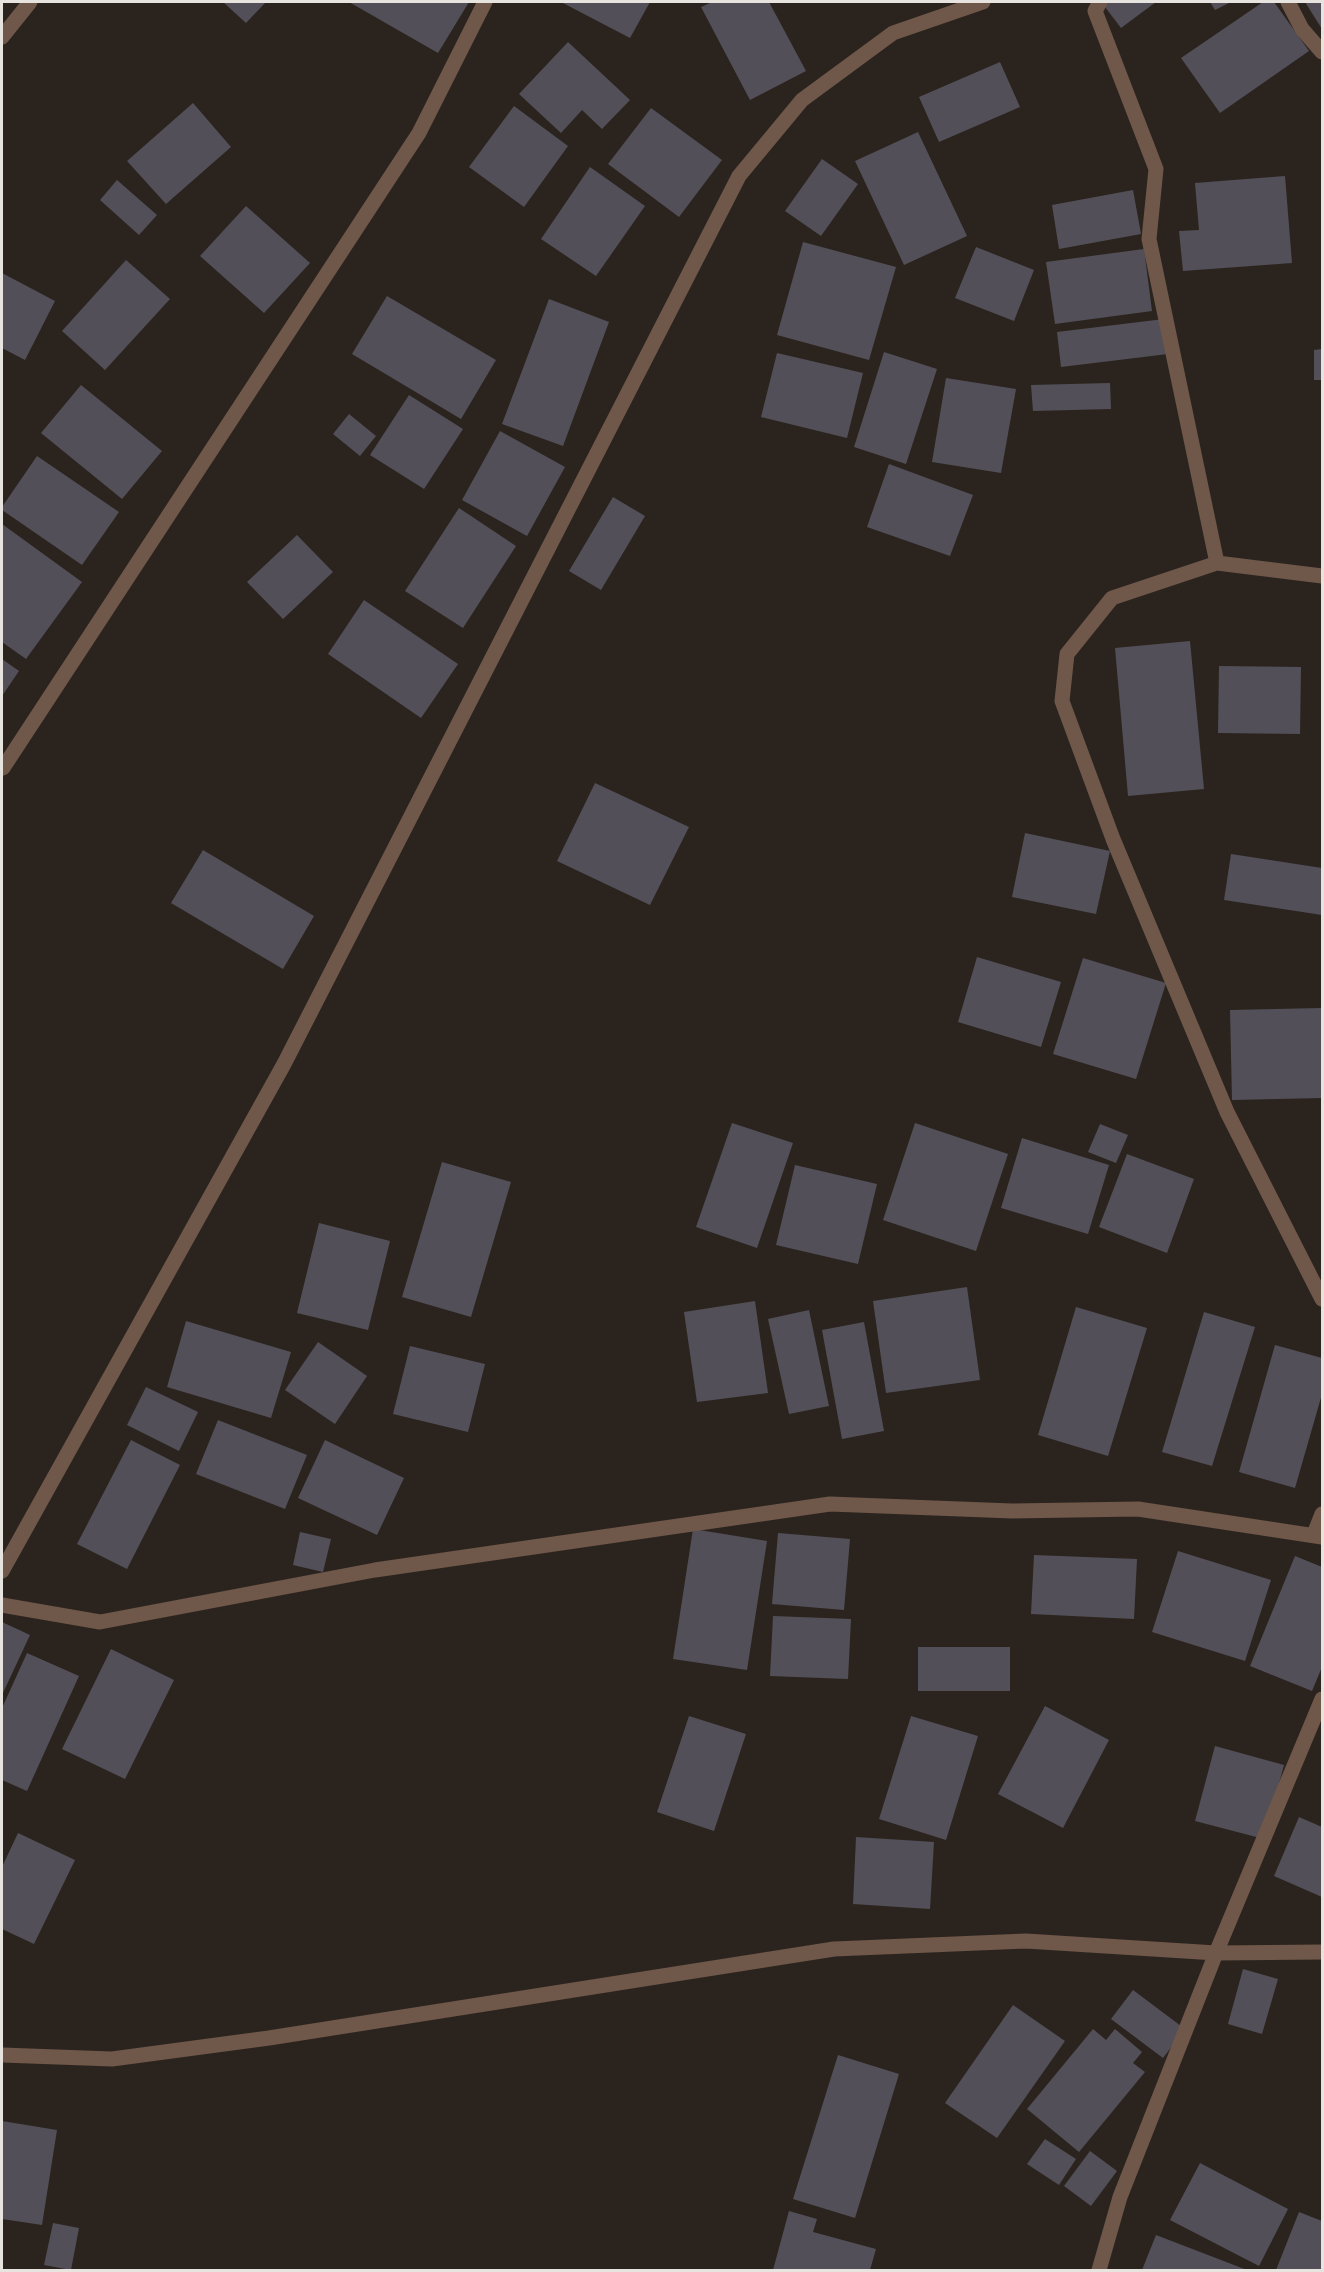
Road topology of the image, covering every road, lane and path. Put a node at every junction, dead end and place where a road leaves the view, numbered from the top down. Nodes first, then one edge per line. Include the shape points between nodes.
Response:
1 (30, 2) edge
2 (485, 2) edge
3 (983, 2) edge
4 (1100, 2) edge
5 (1288, 2) edge
6 (2, 37) edge
7 (1323, 52) edge
8 (1217, 563) junction
9 (1323, 576) edge
10 (3, 768) dead end
11 (1323, 1299) edge
12 (1323, 1514) edge
13 (1318, 1536) edge
14 (2, 1571) edge
15 (2, 1605) edge
16 (1323, 1699) edge
17 (1323, 1952) edge
18 (1216, 1953) junction
19 (2, 2055) edge
20 (1099, 2271) edge

1 - 6 street
2 - 10 street via 419,133
3 - 14 street via 893,33 802,100 739,176 284,1064
4 - 8 street via 1095,11 1156,169 1149,238
5 - 7 street via 1302,29
8 - 9 street
8 - 11 street via 1112,598 1067,654 1062,701 1113,839 1227,1112
12 - 13 street
13 - 15 street via 1138,1509 1012,1511 830,1504 375,1570 100,1622
16 - 18 street
17 - 18 street
18 - 19 street via 1026,1941 834,1949 269,2038 123,2057
18 - 20 street via 1120,2197

